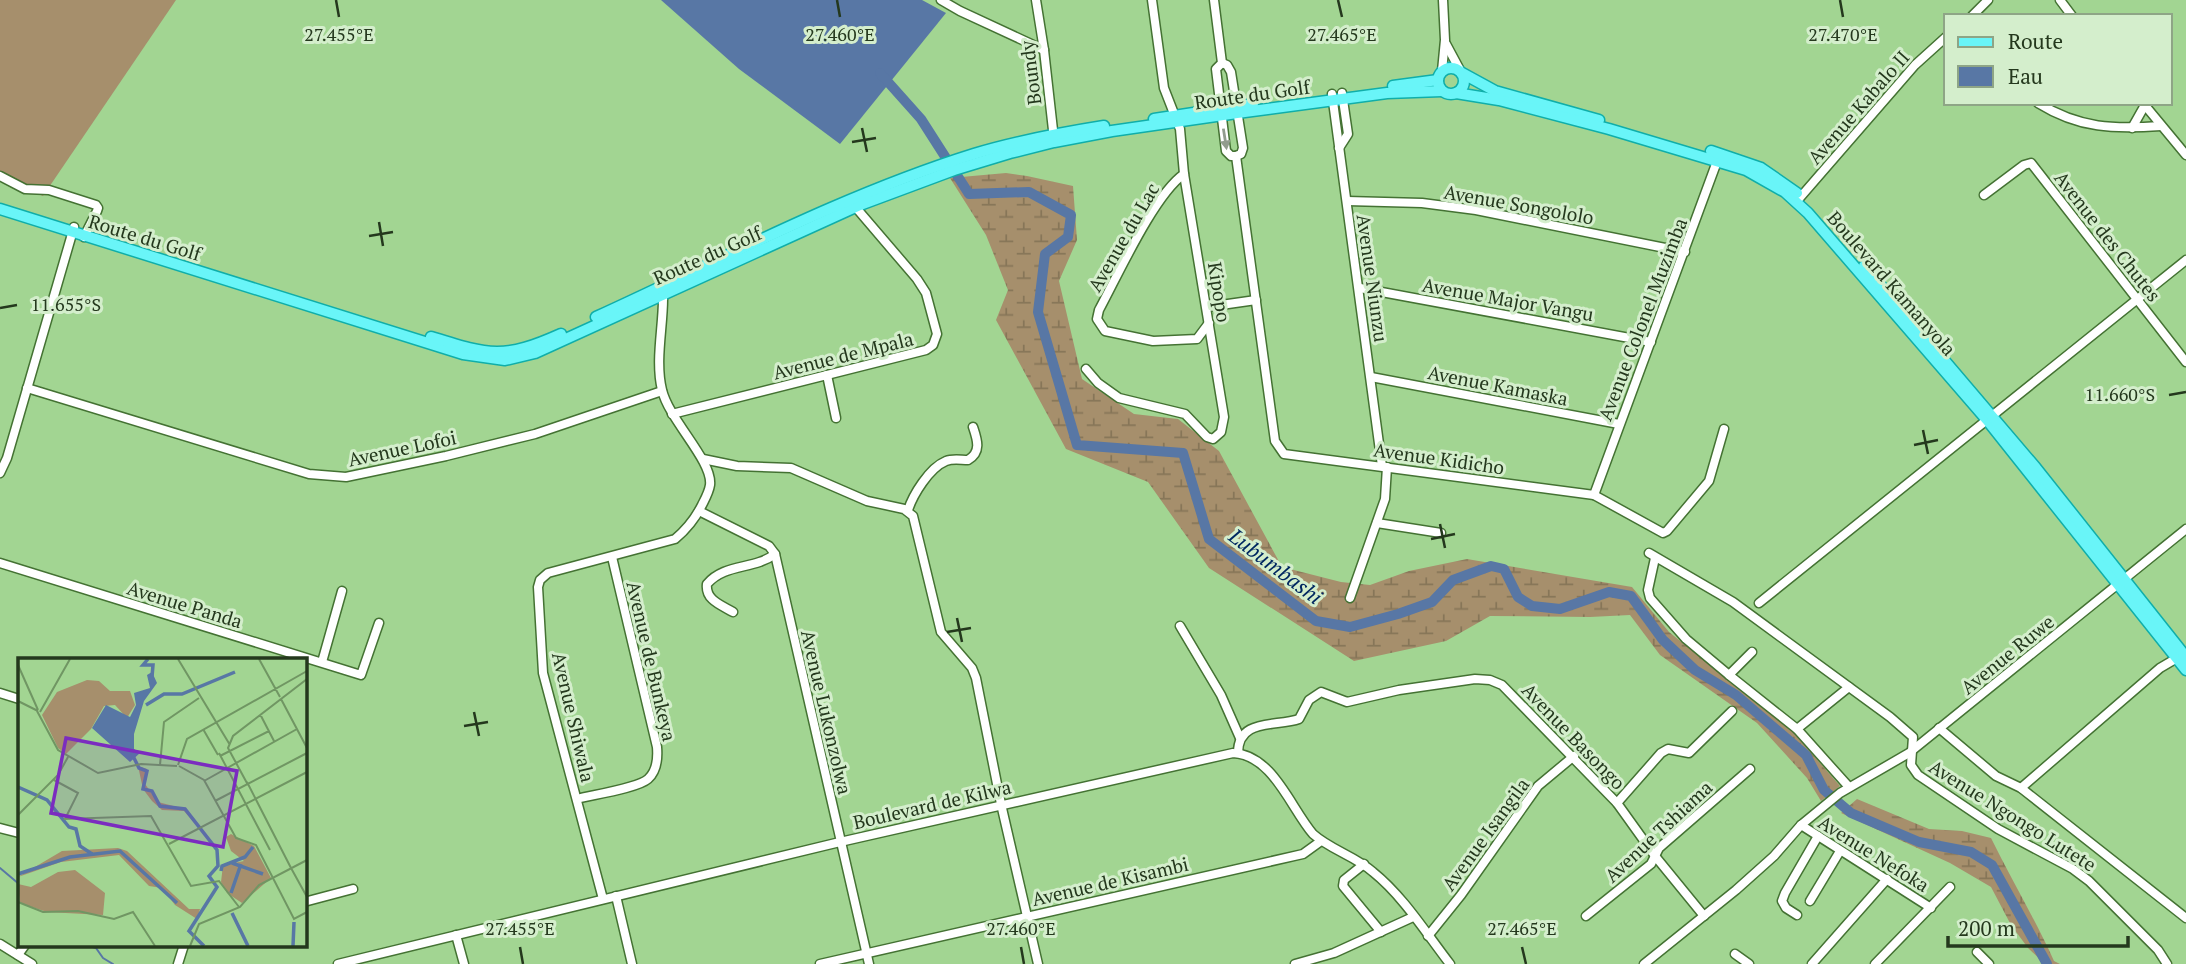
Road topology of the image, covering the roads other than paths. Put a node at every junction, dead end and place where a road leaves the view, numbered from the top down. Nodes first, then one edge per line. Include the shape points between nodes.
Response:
1 (941, 0) edge
2 (1035, 0) edge
3 (1152, 0) edge
4 (1214, 0) edge
5 (1443, 0) edge
6 (1988, 0) edge
7 (2053, 0) edge
8 (2060, 0) edge
9 (2070, 13) edge
10 (1974, 14) edge
11 (1944, 39) edge
12 (1445, 40) junction
13 (1044, 50) junction
14 (1222, 63) junction
15 (1461, 73) junction
16 (1440, 76) junction
17 (1442, 91) junction
18 (1456, 93) junction
19 (1338, 96) junction
20 (2042, 105) edge
21 (2144, 105) edge
22 (2145, 105) edge
23 (1236, 110) junction
24 (1221, 112) junction
25 (1579, 118) junction
26 (1177, 119) junction
27 (2161, 126) junction
28 (2132, 128) junction
29 (1054, 138) junction
30 (2186, 155) edge
31 (1236, 156) junction
32 (1719, 157) junction
33 (1184, 174) junction
34 (0, 176) edge
35 (1984, 195) dead end
36 (1799, 199) junction
37 (1346, 201) junction
38 (0, 203) edge
39 (853, 204) junction
40 (0, 209) edge
41 (73, 230) junction
42 (85, 234) junction
43 (1685, 252) junction
44 (2186, 260) edge
45 (1360, 288) junction
46 (661, 291) junction
47 (1256, 300) junction
48 (2137, 300) junction
49 (1207, 307) junction
50 (1209, 323) junction
51 (1651, 342) junction
52 (2186, 362) edge
53 (1086, 369) dead end
54 (827, 375) junction
55 (1371, 377) junction
56 (27, 388) junction
57 (662, 391) junction
58 (672, 414) junction
59 (836, 418) dead end
60 (1989, 418) junction
61 (1619, 424) junction
62 (973, 427) dead end
63 (1724, 429) dead end
64 (703, 459) junction
65 (1384, 467) junction
66 (0, 473) edge
67 (1594, 495) junction
68 (908, 510) junction
69 (699, 511) junction
70 (1377, 523) junction
71 (2186, 529) edge
72 (1441, 533) dead end
73 (775, 554) junction
74 (612, 557) junction
75 (0, 563) edge
76 (2121, 582) junction
77 (342, 591) dead end
78 (1350, 598) dead end
79 (1759, 603) dead end
80 (733, 612) dead end
81 (379, 623) dead end
82 (1180, 626) dead end
83 (276, 649) junction
84 (1752, 652) dead end
85 (274, 658) edge
86 (2181, 658) edge
87 (322, 662) junction
88 (2186, 670) edge
89 (1729, 675) junction
90 (1849, 687) junction
91 (0, 693) edge
92 (18, 699) edge
93 (1732, 711) dead end
94 (1939, 728) junction
95 (1797, 729) junction
96 (1240, 738) junction
97 (1913, 750) junction
98 (1238, 753) junction
99 (1573, 756) junction
100 (1749, 769) dead end
101 (1849, 787) junction
102 (2021, 788) junction
103 (577, 799) junction
104 (1616, 803) junction
105 (1001, 804) junction
106 (1801, 825) junction
107 (0, 828) edge
108 (18, 833) edge
109 (1818, 836) junction
110 (1321, 841) junction
111 (840, 842) junction
112 (1840, 851) junction
113 (1655, 856) junction
114 (1364, 864) junction
115 (1887, 879) junction
116 (1950, 887) dead end
117 (353, 889) dead end
118 (616, 896) junction
119 (603, 898) junction
120 (306, 901) edge
121 (1810, 901) dead end
122 (1931, 908) junction
123 (1797, 915) dead end
124 (1028, 916) junction
125 (1586, 916) dead end
126 (1704, 916) junction
127 (1413, 917) junction
128 (2186, 918) edge
129 (1381, 932) junction
130 (456, 935) junction
131 (1428, 936) junction
132 (0, 944) edge
133 (24, 946) edge
134 (184, 946) edge
135 (1977, 952) dead end
136 (866, 954) junction
137 (1734, 954) dead end
138 (18, 955) junction
139 (32, 964) edge
140 (178, 964) edge
141 (338, 964) edge
142 (464, 964) edge
143 (632, 964) edge
144 (820, 964) edge
145 (869, 964) edge
146 (1038, 964) edge
147 (1295, 964) edge
148 (1450, 964) edge
149 (1644, 964) edge
150 (1749, 964) edge
151 (1812, 964) edge
152 (1875, 964) edge
153 (1989, 964) edge
154 (2166, 964) edge

1 - 13 street
2 - 13 street, Boundy
3 - 26 street, Kipopo via 1164,88
4 - 14 street
5 - 12 street
6 - 10 street
7 - 9 street
8 - 9 street
11 - 36 street, Avenue Kabalo II via 1915,65
12 - 15 street
12 - 16 street
13 - 29 street, Boundy
14 - 23 street via 1230,70
14 - 24 street via 1216,69
15 - 16 main road via 1452,68
15 - 18 main road via 1463,86
15 - 25 main road, Boulevard Kamanyola via 1486,88
16 - 17 main road
16 - 19 main road
17 - 18 main road
17 - 19 main road, Route du Golf
18 - 25 main road, Boulevard Kamanyola
19 - 23 main road, Route du Golf
19 - 37 street, Avenue Niunzu
20 - 28 street via 2091,126
21 - 28 street
22 - 27 street
23 - 24 main road, Route du Golf
23 - 31 street via 1243,150
24 - 26 main road, Route du Golf
24 -> 31 street via 1226,151
25 - 32 main road, Boulevard Kamanyola
26 - 29 main road, Route du Golf
26 - 33 street, Kipopo
27 - 28 street
27 - 30 street
29 - 39 main road, Route du Golf via 947,168
31 - 47 street
32 - 36 main road, Boulevard Kamanyola
32 - 43 street, Avenue Colonel Muzimba
33 - 49 street, Kipopo
33 - 50 street, Avenue du Lac via 1168,188 1153,212 1097,318 1105,331 1153,341 1197,339
34 - 42 street via 25,189 54,191 96,205
35 - 48 street, Avenue des Chutes via 2031,163
36 - 60 main road, Boulevard Kamanyola
37 - 43 street, Avenue Songololo via 1476,210
37 - 45 street, Avenue Niunzu
38 - 41 main road
39 - 46 main road, Route du Golf
39 - 54 street, Avenue de Mpala via 922,285 937,334 926,350
40 - 41 main road, Route du Golf
41 - 42 main road, Route du Golf
41 - 56 street
42 - 46 main road, Route du Golf via 494,360 536,353
43 - 51 street, Avenue Colonel Muzimba
44 - 48 street
45 - 51 street, Avenue Major Vangu
45 - 55 street, Avenue Niunzu
46 - 57 street, Avenue Shiwala
47 - 49 street
47 - 65 street, Avenue Kidicho via 1280,451
48 - 52 street, Avenue des Chutes
48 - 60 street
49 - 50 street, Kipopo
50 - 53 street, Kipopo via 1223,417 1221,432 1213,439 1185,414 1119,398
51 - 61 street, Avenue Colonel Muzimba
54 - 58 street, Avenue de Mpala
54 - 59 street
55 - 61 street, Avenue Kamaska
55 - 65 street, Avenue Niunzu
56 - 57 street, Avenue Lofoi via 309,474 337,477 535,434
56 - 66 street
57 - 58 street, Avenue Shiwala
58 - 64 street, Avenue Shiwala
60 - 76 main road, Boulevard Kamanyola
60 - 79 street
61 - 67 street, Avenue Colonel Muzimba
62 - 68 street via 978,444 975,454 968,460 937,466
63 - 67 street via 1709,481 1665,532
64 - 68 street via 737,466 791,468 867,501
64 - 69 street, Avenue Shiwala via 710,484
65 - 67 street, Avenue Kidicho
65 - 70 street, Avenue Niunzu via 1385,499
68 - 105 street via 942,635 974,673
69 - 73 street via 769,546
69 - 74 street, Avenue Shiwala via 675,539
70 - 72 street
70 - 78 street, Avenue Niunzu
71 - 76 street, Avenue Ruwe
73 - 80 street via 722,572 707,584 711,599
73 - 111 street, Avenue Lukonzolwa
74 - 103 street, Avenue Shiwala via 548,573 538,587 543,673
74 - 103 street, Avenue de Bunkeya via 657,763 647,780
75 - 83 street, Avenue Panda
76 - 86 main road, Boulevard Kamanyola
76 - 94 street, Avenue Ruwe
77 - 87 street
81 - 87 street, Avenue Panda via 361,675
82 - 96 street via 1199,653
83 - 85 street
83 - 87 street, Avenue Panda
84 - 89 street
86 - 88 main road, Boulevard Kamanyola
86 - 102 street via 2160,668
89 - 90 street, Avenue Ngongo Lutete via 1686,639 1650,598 1652,555 1733,602
89 - 95 street
90 - 95 street
90 - 97 street, Avenue Ngongo Lutete via 1910,734
91 - 92 street
93 - 104 street via 1689,753 1661,752
94 - 97 street, Avenue Ruwe
94 - 102 street via 1996,776
95 - 101 street
96 - 98 street
96 - 99 street, Avenue Basongo via 1257,726 1299,719 1309,700 1321,692 1347,702 1475,678 1503,685
97 - 101 street, Avenue Ruwe
97 - 154 street, Avenue Ngongo Lutete via 1911,765 1918,775 1998,829 2089,881 2158,950
98 - 105 street, Boulevard de Kilwa
98 - 110 street via 1263,765
99 - 104 street, Avenue Basongo
99 - 131 street, Avenue Isangila via 1538,786
100 - 113 street, Avenue Tshiama
101 - 106 street, Avenue Ruwe
102 - 128 street
103 - 119 street, Avenue Shiwala
104 - 113 street, Avenue Basongo
105 - 111 street, Boulevard de Kilwa
105 - 124 street
106 - 109 street, Avenue Nefoka
106 - 126 street
107 - 108 street
109 - 112 street, Avenue Nefoka
109 - 123 street via 1785,892 1783,906
110 - 114 street
110 - 124 street, Avenue de Kisambi via 1303,854
111 - 118 street, Boulevard de Kilwa
111 - 136 street, Avenue Lukonzolwa
112 - 115 street, Avenue Nefoka
112 - 121 street
113 - 125 street, Avenue Tshiama
113 - 126 street, Avenue Basongo
114 - 127 street
114 - 129 street via 1343,884
115 - 122 street, Avenue Nefoka
115 - 151 street
116 - 122 street
117 - 120 street
118 - 119 street, Boulevard de Kilwa
118 - 143 street
119 - 130 street, Boulevard de Kilwa
122 - 152 street
124 - 136 street, Avenue de Kisambi
124 - 146 street
126 - 149 street
127 - 129 street
127 - 131 street
129 - 147 street
130 - 141 street, Boulevard de Kilwa
130 - 142 street
131 - 148 street
132 - 138 street
133 - 138 street
134 - 140 street
135 - 153 street
136 - 144 street, Avenue de Kisambi
136 - 145 street, Avenue Lukonzolwa
137 - 150 street
138 - 139 street

